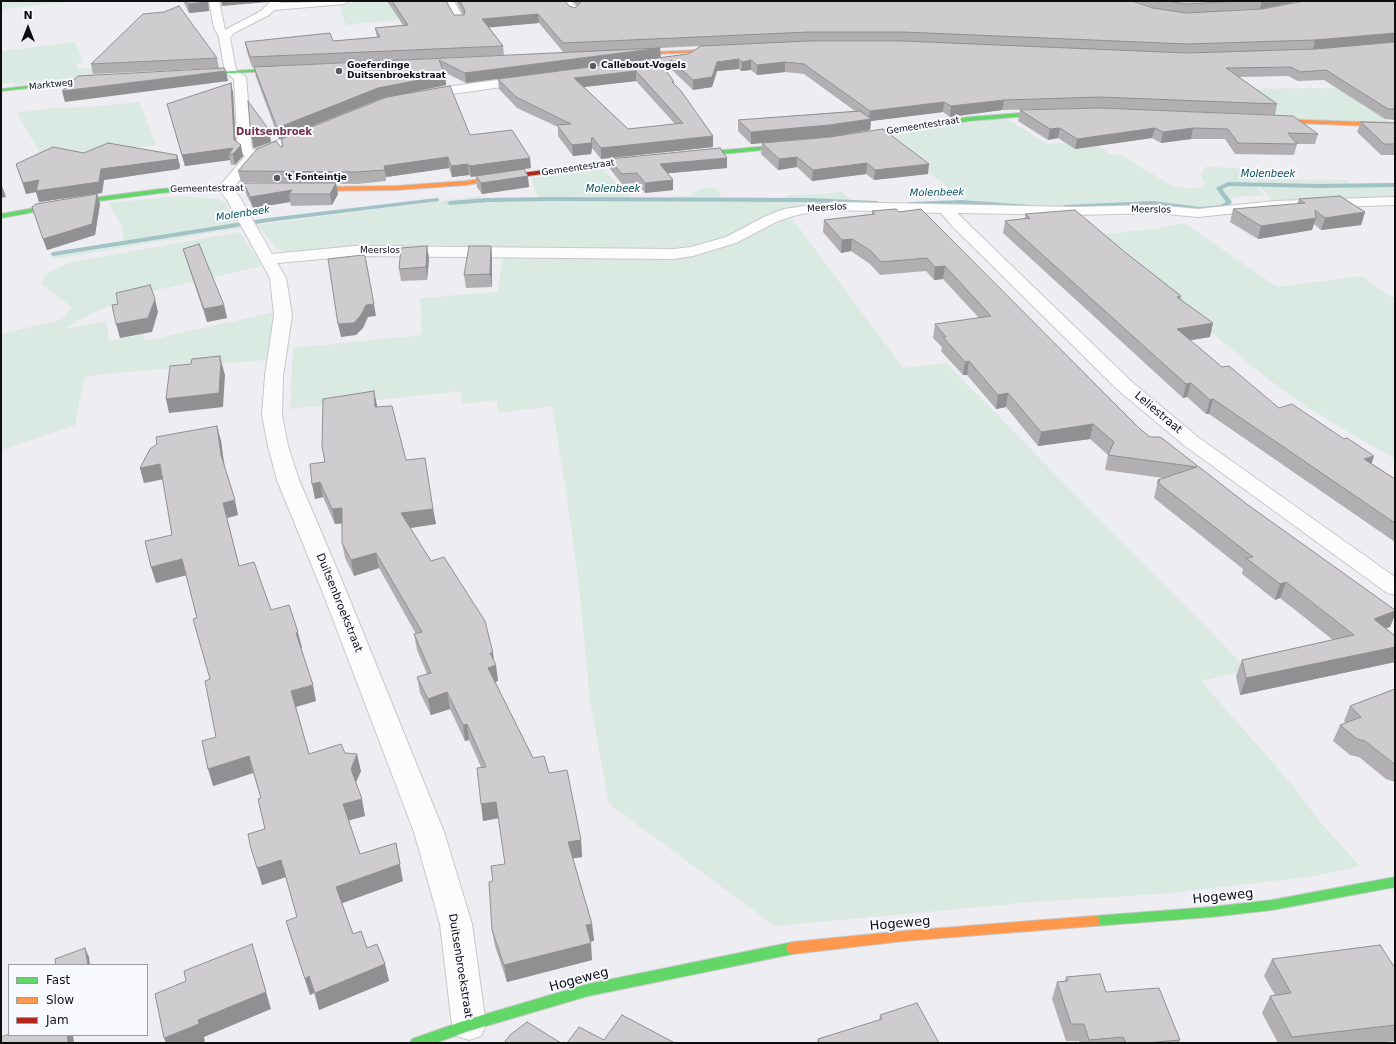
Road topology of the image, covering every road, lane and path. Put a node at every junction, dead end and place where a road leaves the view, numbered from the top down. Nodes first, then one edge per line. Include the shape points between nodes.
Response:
1 (214, 1) edge
2 (344, 1) edge
3 (449, 1) edge
4 (565, 1) edge
5 (275, 4) edge
6 (575, 12) edge
7 (460, 21) edge
8 (224, 37) junction
9 (731, 49) edge
10 (693, 51) junction
11 (624, 54) edge
12 (628, 67) edge
13 (295, 69) edge
14 (231, 72) junction
15 (190, 74) edge
16 (108, 79) edge
17 (536, 79) edge
18 (1, 90) edge
19 (414, 96) edge
20 (1060, 113) edge
21 (1260, 120) edge
22 (1395, 125) edge
23 (317, 129) edge
24 (851, 138) edge
25 (797, 146) edge
26 (253, 155) junction
27 (682, 156) edge
28 (646, 159) edge
29 (225, 188) junction
30 (286, 188) edge
31 (301, 188) edge
32 (1395, 200) edge
33 (946, 209) junction
34 (1, 216) edge
35 (268, 259) junction
36 (1395, 588) edge
37 (1395, 882) edge
38 (469, 1024) junction
39 (417, 1043) edge

1 - 8 street via 219,28
2 - 5 street
3 - 7 street
4 - 6 street
5 - 8 street
8 - 14 street
9 - 10 street
10 - 11 street
10 - 12 street via 694,55 688,59
13 - 14 street
14 - 15 street
14 - 26 street via 240,77 245,151
16 - 18 street, Marktweg
17 - 19 street
20 - 24 street, Gemeentestraat via 969,119
21 - 22 street
23 - 26 street
25 - 27 street
26 - 29 street
28 - 31 street, Gemeentestraat via 451,184 380,188
29 - 30 street, Gemeentestraat
29 - 34 street, Gemeentestraat via 122,195
29 - 35 street, Duitsenbroekstraat
32 - 33 street, Meerslos via 1269,205 1212,212 1134,209 1076,212
33 - 35 street, Meerslos via 834,206 812,208 777,216 731,240 674,254 355,251 319,252
33 - 36 street, Leliestraat via 958,224 1054,318 1143,401 1192,442
35 - 38 street, Duitsenbroekstraat via 278,278 283,315 274,376 272,415 278,446 288,480 429,832 456,924
37 - 38 street, Hogeweg via 1211,912 904,936 798,947 588,990
38 - 39 street, Hogeweg

